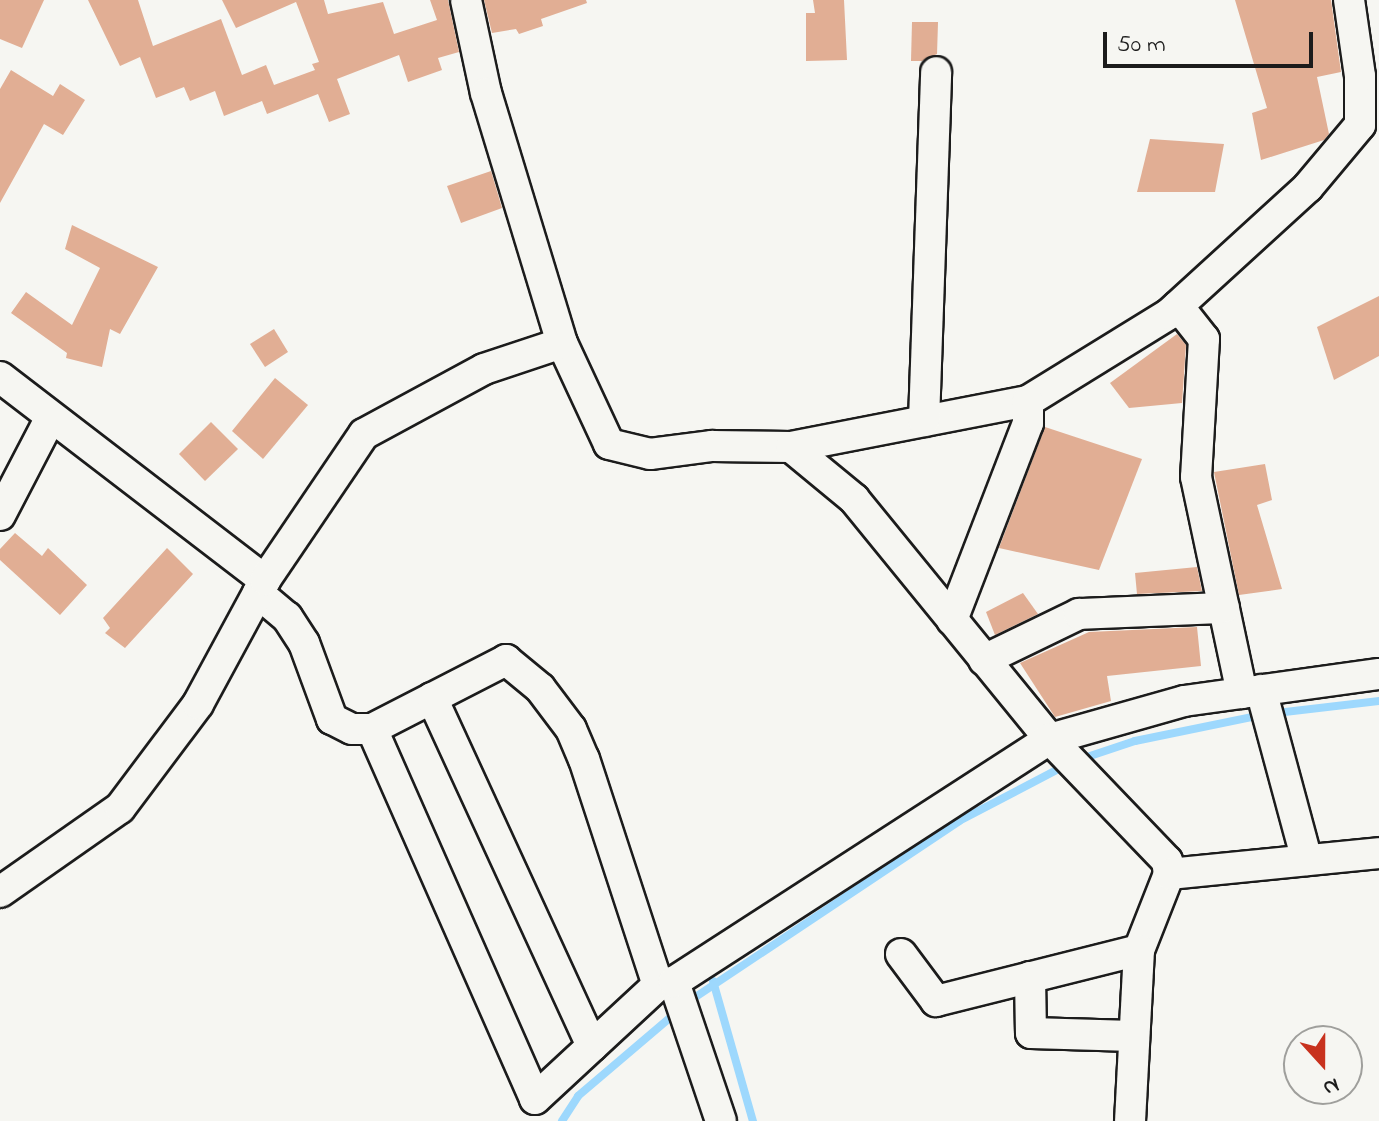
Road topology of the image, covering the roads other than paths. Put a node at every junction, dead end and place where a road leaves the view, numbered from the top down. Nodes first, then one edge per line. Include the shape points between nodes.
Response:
1 (466, 0) edge
2 (1349, 0) edge
3 (936, 72) dead end
4 (1370, 130) edge
5 (1178, 306) junction
6 (562, 343) junction
7 (0, 377) edge
8 (1028, 401) junction
9 (51, 417) junction
10 (924, 421) junction
11 (791, 447) junction
12 (0, 515) edge
13 (262, 586) junction
14 (1224, 608) junction
15 (952, 620) junction
16 (984, 660) junction
17 (1379, 674) edge
18 (1252, 691) junction
19 (432, 698) junction
20 (372, 729) junction
21 (1050, 739) junction
22 (1379, 853) edge
23 (1307, 860) junction
24 (1169, 874) junction
25 (0, 892) edge
26 (1139, 950) junction
27 (901, 954) dead end
28 (1030, 977) junction
29 (670, 985) junction
30 (1133, 1036) junction
31 (592, 1046) junction
32 (721, 1121) edge
33 (1130, 1121) edge

1 - 6 street via 486,93
2 - 4 street
3 - 10 street
4 - 5 street
5 - 8 street
5 - 14 street via 1204,339 1196,477
6 - 11 street via 609,444 650,454 712,446
6 - 13 street via 484,369 364,434
7 - 9 street
8 - 10 street
8 - 15 street via 1028,423
9 - 12 street
9 - 13 street
10 - 11 street
11 - 15 street via 854,499
13 - 20 street via 304,643 332,719 352,729
13 - 25 street via 198,704 120,808
14 - 16 street via 1079,614
14 - 18 street
15 - 16 street
16 - 21 street
17 - 18 street
18 - 21 street via 1184,701
18 - 23 street
19 - 20 street
19 - 29 street via 506,660 540,688 571,729
19 - 31 street
20 - 31 street via 535,1099
21 - 24 street via 1167,861
21 - 29 street
22 - 23 street
23 - 24 street
24 - 26 street
26 - 28 street
26 - 30 street
27 - 28 street via 936,1001
28 - 30 street via 1031,1033
29 - 31 street
29 - 32 street
30 - 33 street

